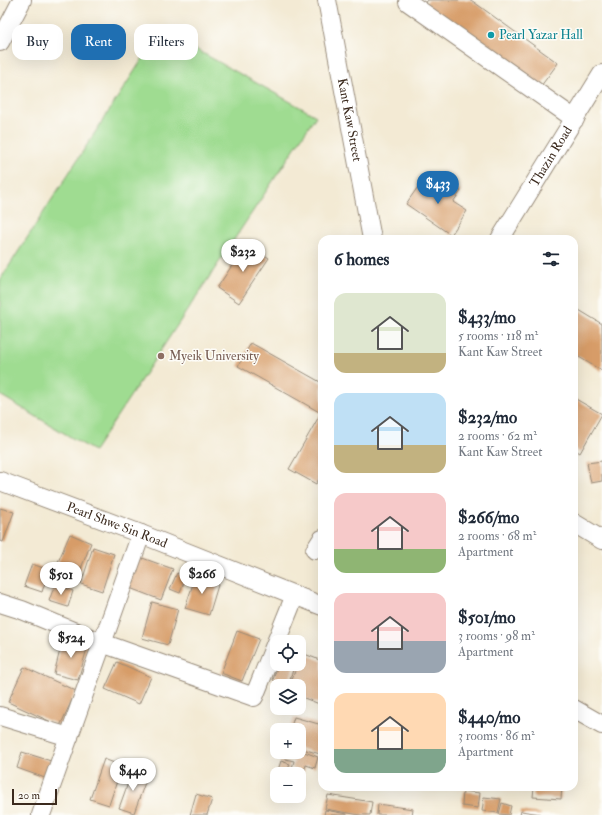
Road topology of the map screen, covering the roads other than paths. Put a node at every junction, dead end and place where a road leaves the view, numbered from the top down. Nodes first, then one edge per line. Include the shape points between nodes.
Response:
1 (22, 0) edge
2 (327, 0) edge
3 (408, 2) dead end
4 (0, 42) edge
5 (602, 74) edge
6 (575, 119) junction
7 (371, 235) edge
8 (502, 235) edge
9 (0, 482) edge
10 (578, 525) edge
11 (141, 534) junction
12 (602, 540) edge
13 (295, 595) junction
14 (0, 603) edge
15 (318, 604) edge
16 (102, 643) junction
17 (578, 711) edge
18 (0, 716) edge
19 (602, 725) edge
20 (69, 737) junction
21 (41, 815) edge

1 - 4 street
2 - 7 street, Kant Kaw Street
3 - 6 street
5 - 6 street, Thazin Road
6 - 8 street, Thazin Road
9 - 11 street, Pearl Shwe Sin Road
10 - 12 street
11 - 13 street, Pearl Shwe Sin Road
11 - 16 street
13 - 15 street, Pearl Shwe Sin Road
13 - 16 street via 254,697
14 - 16 street
16 - 20 street
17 - 19 street
18 - 20 street
20 - 21 street

